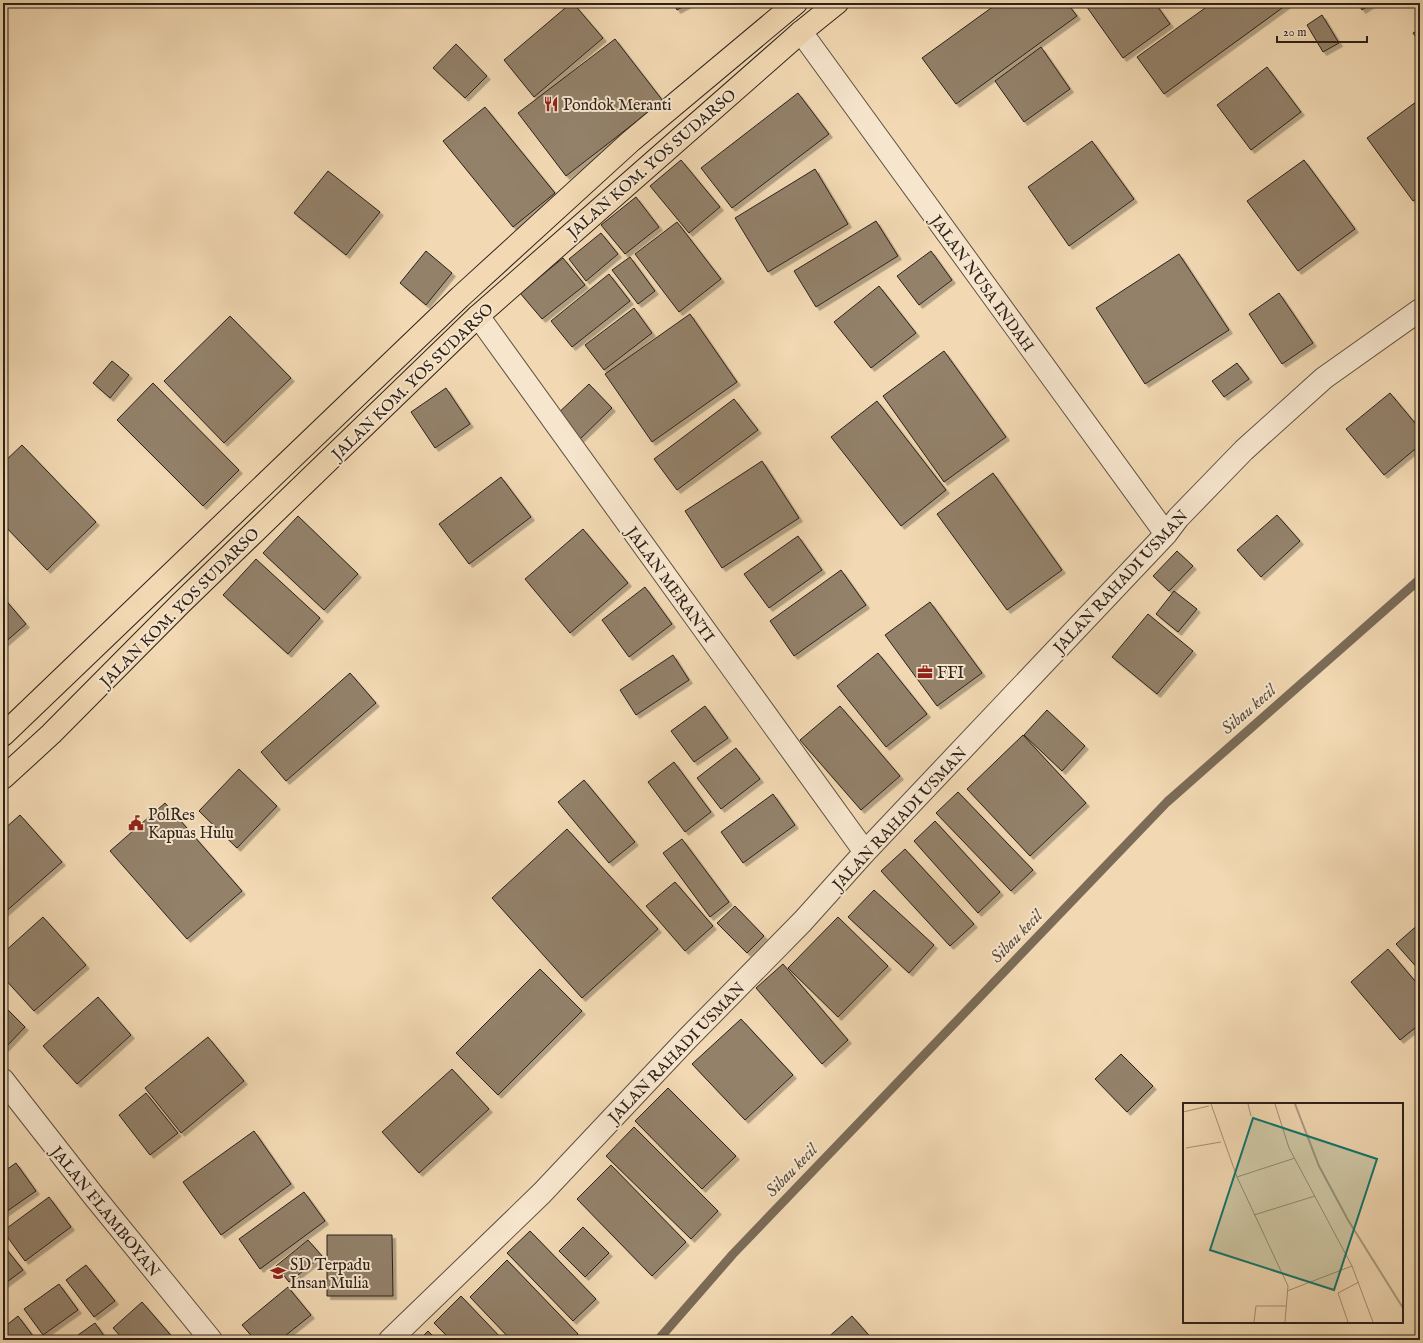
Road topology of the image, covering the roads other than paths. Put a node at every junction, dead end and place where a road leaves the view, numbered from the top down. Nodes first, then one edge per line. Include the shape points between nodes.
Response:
1 (796, 3) edge
2 (838, 3) edge
3 (800, 32) junction
4 (1420, 310) edge
5 (478, 316) junction
6 (1166, 534) junction
7 (3, 735) edge
8 (3, 778) edge
9 (865, 852) junction
10 (3, 1080) edge
11 (211, 1340) edge
12 (390, 1340) edge

1 - 7 highway, JALAN KOM. YOS SUDARSO via 631,141 460,296
2 - 3 highway, JALAN KOM. YOS SUDARSO
3 - 5 highway, JALAN KOM. YOS SUDARSO
3 - 6 street, JALAN NUSA INDAH
4 - 6 street, JALAN RAHADI USMAN via 1324,378 1244,450 1178,518
5 - 8 highway, JALAN KOM. YOS SUDARSO
5 - 9 street, JALAN MERANTI
6 - 9 street, JALAN RAHADI USMAN
9 - 12 street, JALAN RAHADI USMAN via 803,921 687,1039 542,1193
10 - 11 street, JALAN FLAMBOYAN

